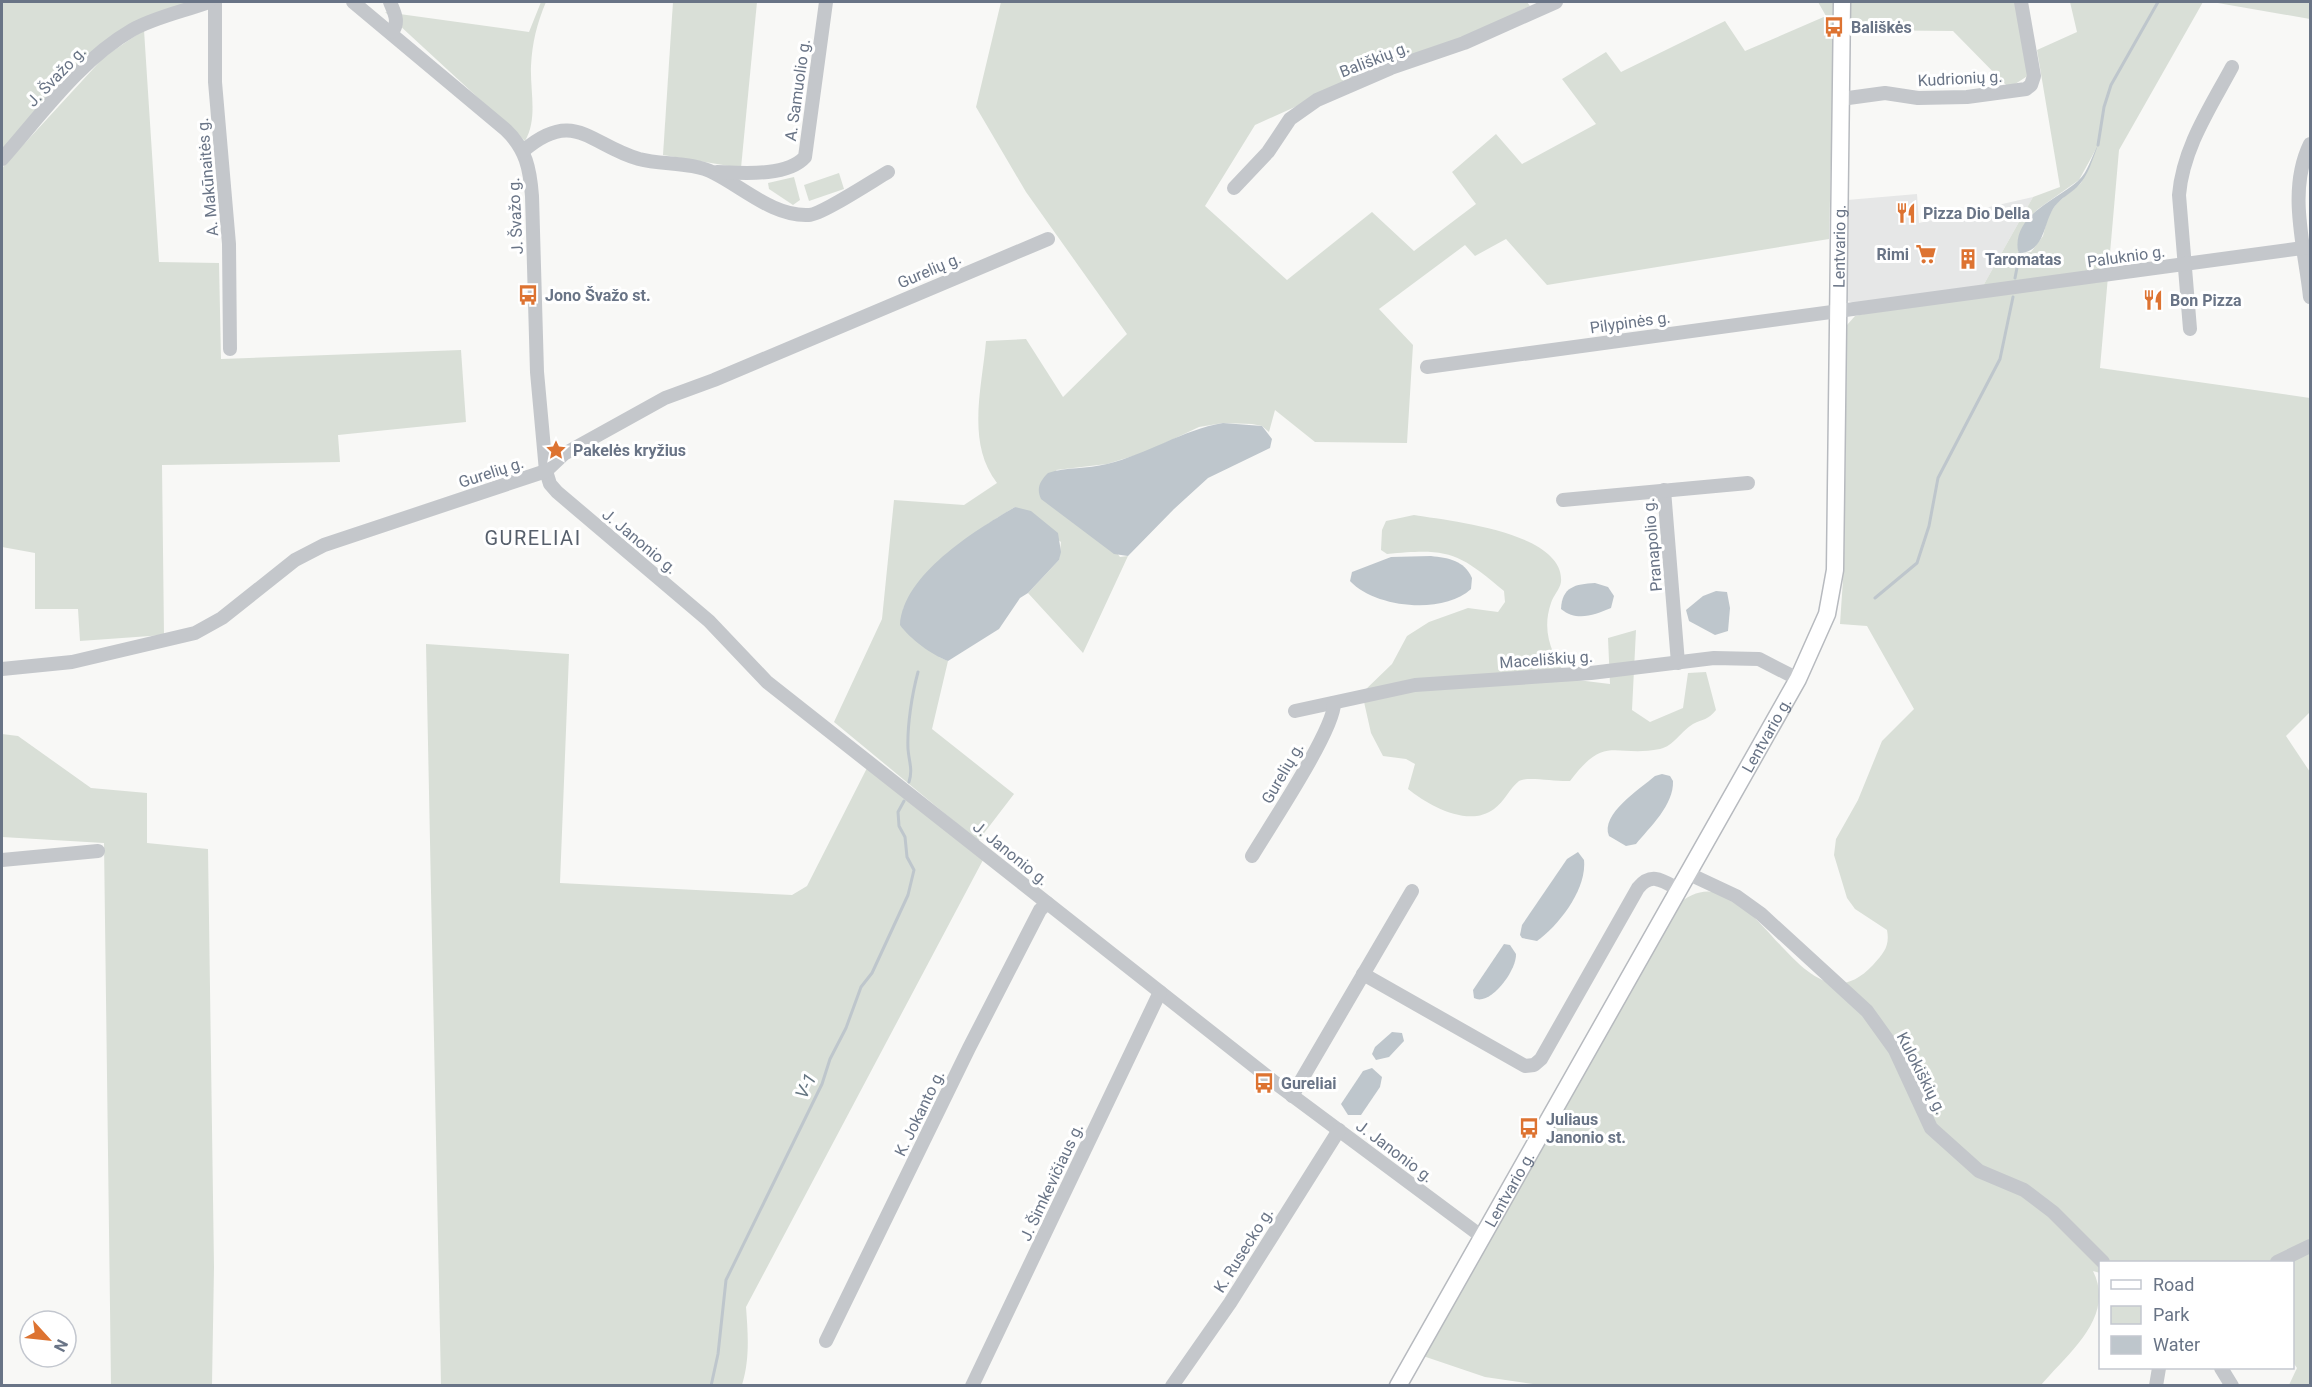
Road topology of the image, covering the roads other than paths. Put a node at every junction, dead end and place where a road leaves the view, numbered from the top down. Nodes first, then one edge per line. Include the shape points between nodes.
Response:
1 (209, 2) edge
2 (215, 2) edge
3 (353, 2) edge
4 (390, 2) edge
5 (826, 2) edge
6 (1556, 2) edge
7 (1842, 2) edge
8 (2020, 2) edge
9 (392, 32) junction
10 (2232, 67) dead end
11 (1841, 99) junction
12 (2310, 144) edge
13 (523, 151) junction
14 (2, 159) edge
15 (712, 171) junction
16 (888, 172) dead end
17 (1234, 188) dead end
18 (1048, 239) dead end
19 (2308, 248) edge
20 (2183, 265) junction
21 (2310, 297) edge
22 (1839, 311) junction
23 (2190, 329) dead end
24 (230, 349) dead end
25 (1427, 367) dead end
26 (546, 471) junction
27 (1748, 483) dead end
28 (1664, 489) junction
29 (1563, 500) dead end
30 (1678, 663) junction
31 (2, 669) edge
32 (1798, 679) junction
33 (1334, 703) junction
34 (1295, 711) dead end
35 (98, 851) dead end
36 (1252, 856) dead end
37 (2, 860) edge
38 (1687, 873) junction
39 (1678, 889) junction
40 (1412, 891) dead end
41 (1047, 903) junction
42 (1363, 974) junction
43 (1160, 992) junction
44 (1292, 1096) junction
45 (1339, 1130) junction
46 (1481, 1236) junction
47 (2310, 1246) edge
48 (2101, 1261) edge
49 (2281, 1261) edge
50 (826, 1341) dead end
51 (2159, 1369) edge
52 (2222, 1369) edge
53 (972, 1386) edge
54 (1172, 1386) edge
55 (1398, 1386) edge
56 (2156, 1386) edge
57 (2232, 1386) edge

1 - 14 street, J. Švažo g. via 133,30 101,53
2 - 24 street, A. Makūnaitės g. via 215,82 229,244
3 - 9 street, J. Švažo g.
4 - 9 street via 396,19
5 - 15 street, A. Samuolio g. via 805,157 800,163 759,174
6 - 17 street, Bališkių g. via 1464,43 1391,68 1317,100 1290,119 1268,152
7 - 11 main road, Lentvario g.
8 - 11 street, Kudrionių g. via 2034,76 2026,89 1967,97 1918,98 1885,93
9 - 13 street, J. Švažo g. via 506,130
10 - 20 street via 2188,150 2181,173
11 - 22 main road, Lentvario g.
12 - 19 street via 2300,182 2299,219
13 - 15 street via 548,133 576,132 640,159
13 - 26 street, J. Švažo g. via 530,168 537,372
15 - 16 street via 779,210 812,216
18 - 26 street, Gurelių g. via 665,398 564,454
19 - 20 street, Paluknio g.
19 - 21 street
20 - 22 street, Paluknio g.
20 - 23 street
22 - 25 street, Pilypinės g.
22 - 32 main road, Lentvario g. via 1833,593 1820,635
26 - 31 street, Gurelių g. via 324,545 295,560 222,618 195,633 72,662
26 - 41 street, J. Janonio g. via 557,492 709,621 767,682
27 - 28 street
28 - 29 street, Pranapolio g.
28 - 30 street, Pranapolio g.
30 - 32 street, Maceliškių g. via 1745,657 1770,663
30 - 33 street, Maceliškių g. via 1415,685
32 - 38 main road, Lentvario g.
33 - 34 street, Maceliškių g.
33 - 36 street, Gurelių g. via 1332,717 1312,756
35 - 37 street
38 - 39 main road, Lentvario g.
38 - 48 street, Kulokiškių g. via 1736,896 1761,914 1867,1011 1894,1050 1932,1128 1979,1171 2024,1190 2053,1212
39 - 42 street via 1654,877 1638,888 1534,1065 1525,1066
39 - 46 main road, Lentvario g.
40 - 42 street
41 - 43 street, J. Janonio g.
41 - 50 street, K. Jokanto g. via 969,1048
42 - 44 street
43 - 44 street, J. Janonio g.
43 - 53 street, J. Šimkevičiaus g.
44 - 45 street, J. Janonio g.
45 - 46 street, J. Janonio g.
45 - 54 street, K. Rusecko g.
46 - 55 main road, Lentvario g.
47 - 49 street
51 - 56 street
52 - 57 street

